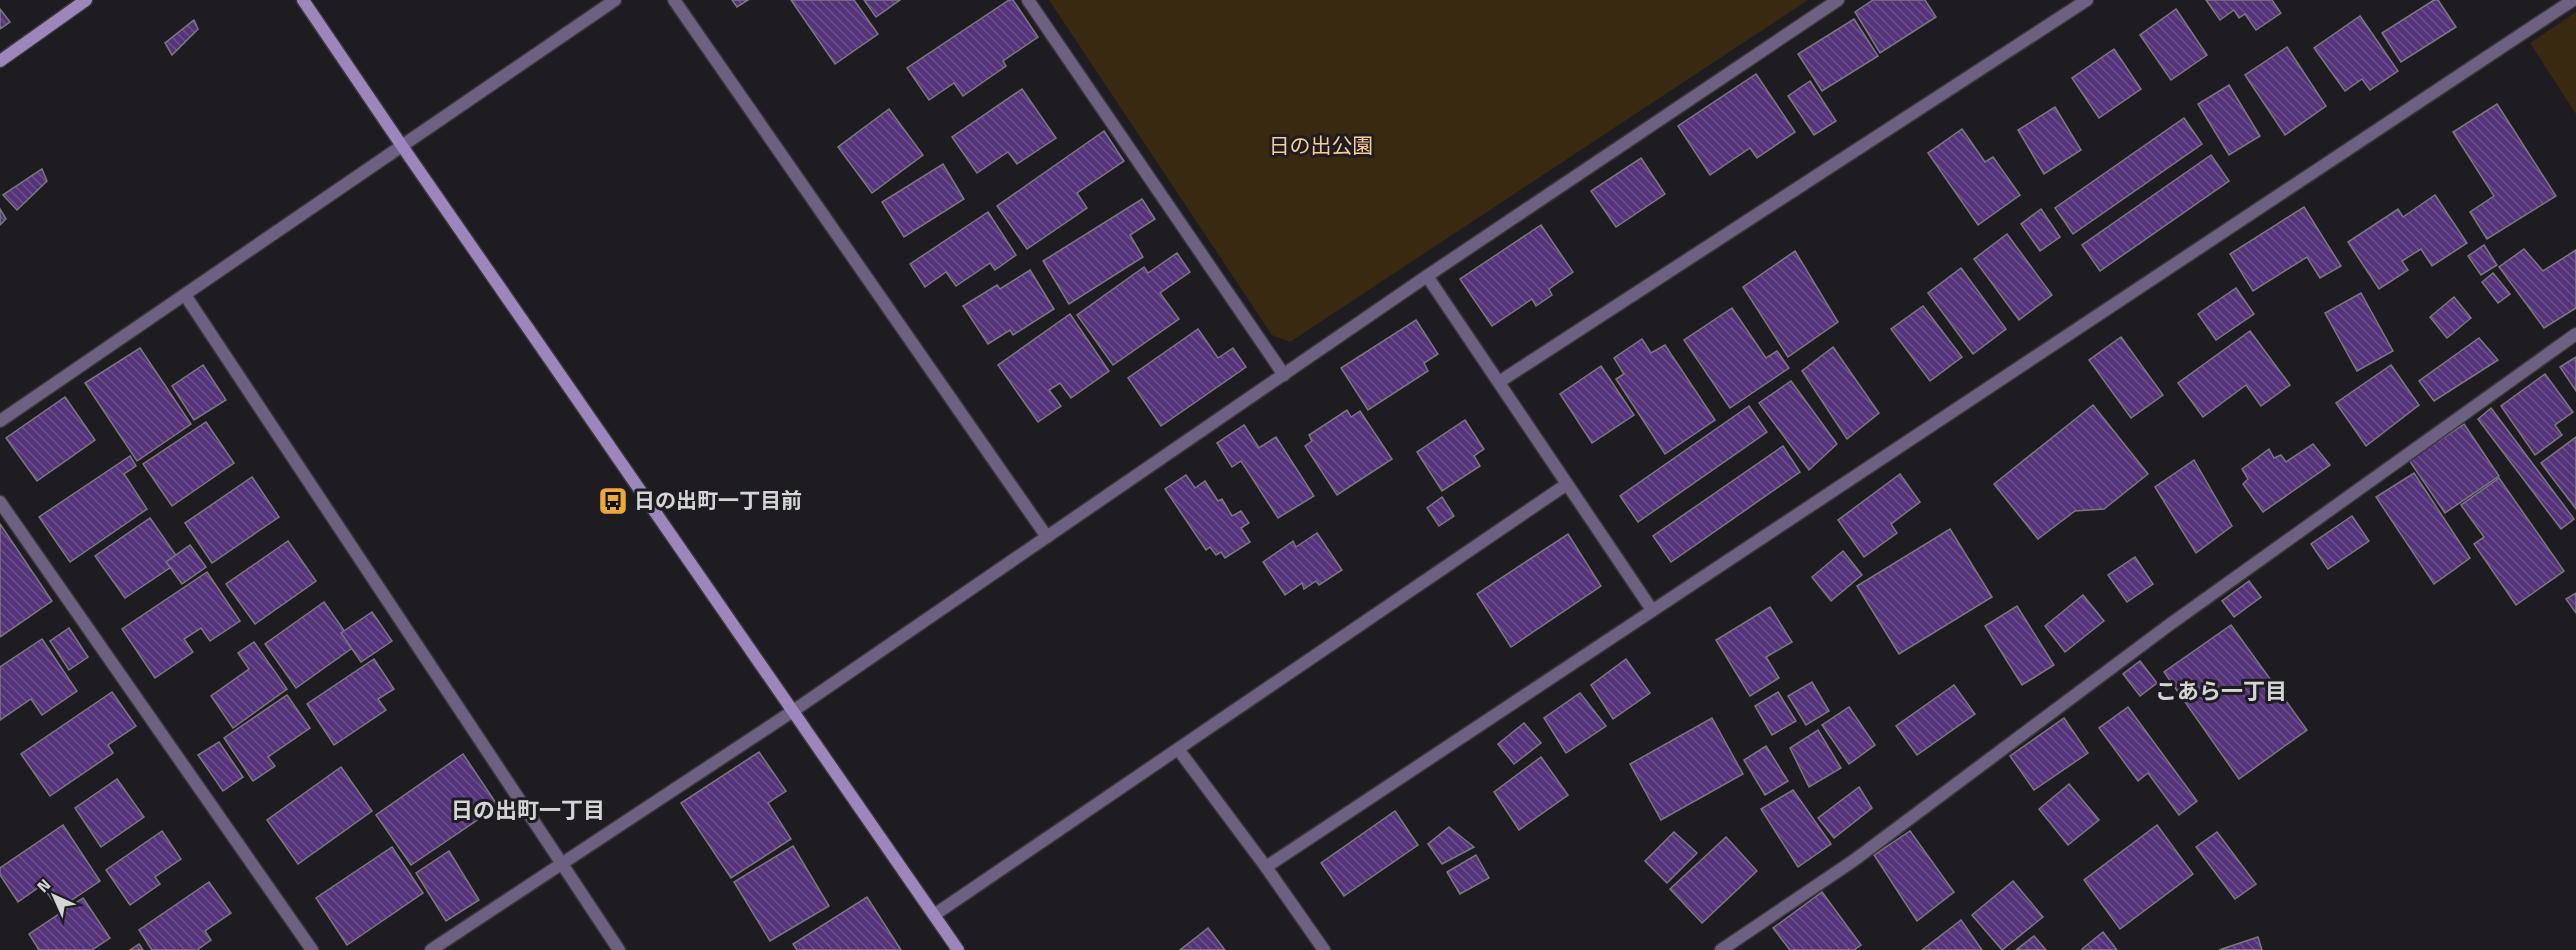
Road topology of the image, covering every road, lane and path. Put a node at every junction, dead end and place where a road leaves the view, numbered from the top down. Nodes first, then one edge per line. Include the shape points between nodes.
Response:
1 (86, 0) edge
2 (303, 0) edge
3 (615, 0) edge
4 (674, 0) edge
5 (1028, 0) edge
6 (1838, 0) edge
7 (2087, 0) edge
8 (2573, 0) edge
9 (0, 61) edge
10 (402, 146) junction
11 (1427, 276) junction
12 (185, 295) junction
13 (2576, 334) edge
14 (1284, 375) junction
15 (1499, 382) junction
16 (0, 421) edge
17 (1567, 484) junction
18 (0, 502) edge
19 (1047, 537) junction
20 (1652, 610) junction
21 (793, 711) junction
22 (1178, 749) junction
23 (561, 864) junction
24 (1266, 867) junction
25 (934, 915) junction
26 (312, 950) edge
27 (431, 950) edge
28 (619, 950) edge
29 (958, 950) edge
30 (1324, 950) edge
31 (1721, 950) edge

1 - 9 street
2 - 10 street
3 - 10 street
4 - 19 street
5 - 14 street
6 - 11 street
7 - 15 street
8 - 20 street
10 - 12 street
10 - 21 street
11 - 14 street
11 - 15 street
12 - 16 street
12 - 23 street
13 - 31 street via 2169,625 1853,861
14 - 19 street
15 - 17 street
17 - 20 street
17 - 22 street
18 - 26 street
19 - 21 street
20 - 24 street
21 - 23 street
21 - 25 street
22 - 24 street
22 - 25 street
23 - 27 street
23 - 28 street
24 - 30 street
25 - 29 street

